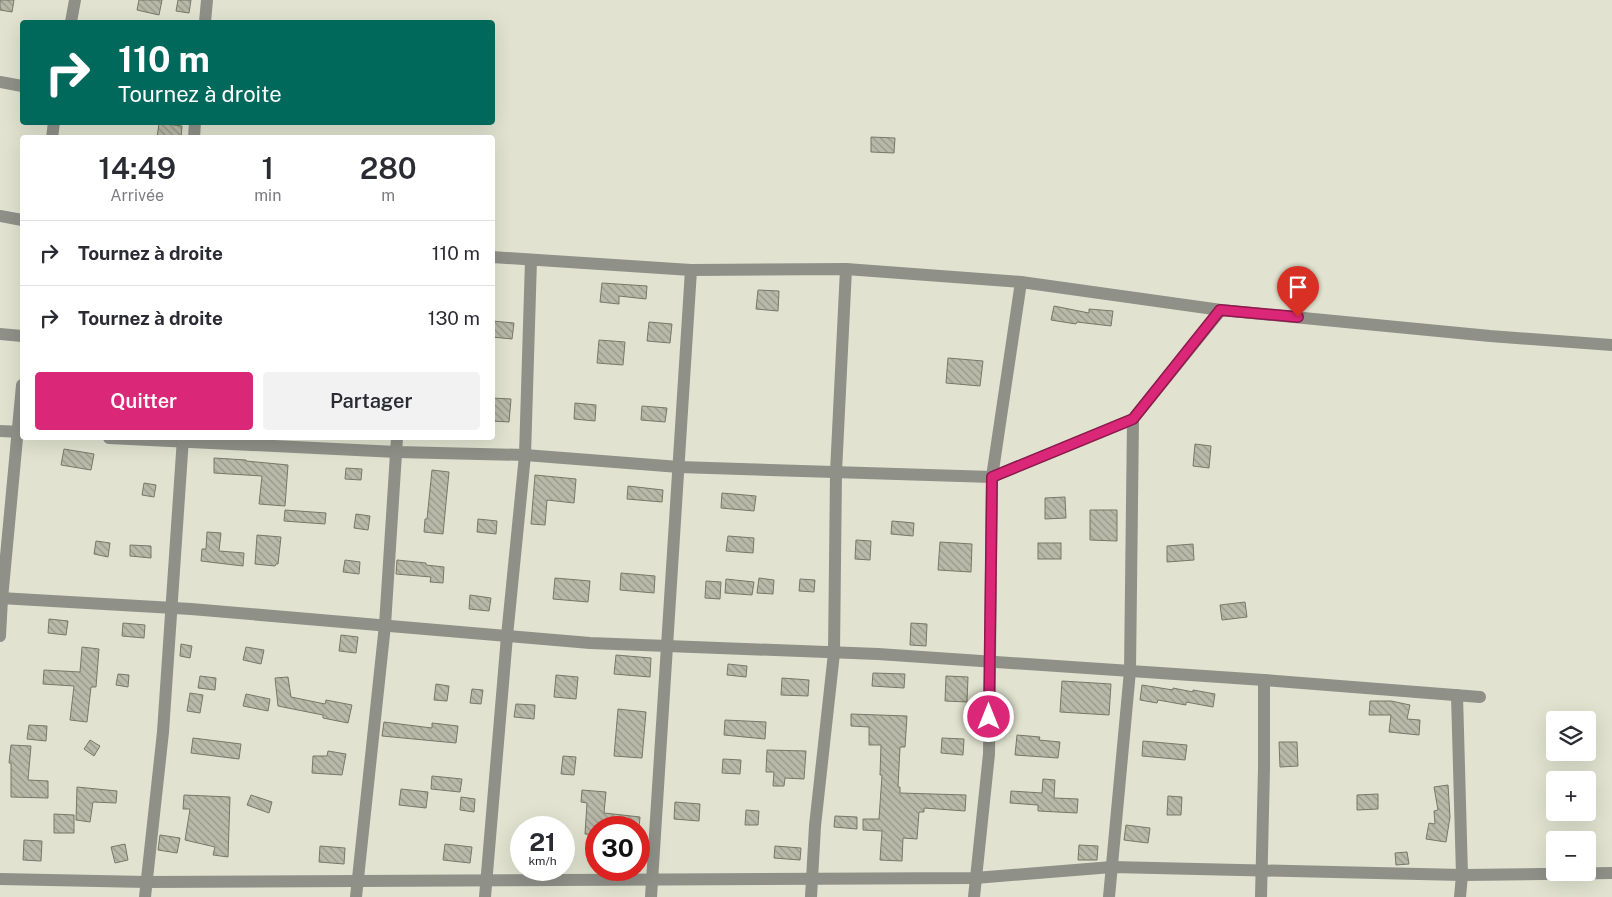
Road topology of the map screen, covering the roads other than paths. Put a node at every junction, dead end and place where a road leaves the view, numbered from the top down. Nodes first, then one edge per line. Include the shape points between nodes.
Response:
1 (75, 0) edge
2 (207, 0) edge
3 (71, 20) edge
4 (205, 20) edge
5 (0, 82) edge
6 (20, 86) edge
7 (0, 216) edge
8 (20, 220) edge
9 (495, 257) edge
10 (531, 260) junction
11 (846, 269) junction
12 (691, 270) junction
13 (1021, 282) junction
14 (1220, 310) junction
15 (0, 334) edge
16 (20, 336) edge
17 (1612, 344) edge
18 (1133, 419) junction
19 (0, 431) edge
20 (20, 432) edge
21 (183, 440) edge
22 (397, 440) edge
23 (397, 452) junction
24 (525, 456) junction
25 (679, 466) junction
26 (836, 472) junction
27 (992, 477) junction
28 (1, 598) edge
29 (171, 607) junction
30 (385, 625) junction
31 (0, 636) edge
32 (506, 636) junction
33 (668, 646) junction
34 (834, 653) junction
35 (989, 662) junction
36 (1130, 671) junction
37 (1264, 680) junction
38 (1457, 695) junction
39 (1480, 696) dead end
40 (1112, 867) junction
41 (1261, 871) junction
42 (1612, 873) edge
43 (1462, 875) junction
44 (975, 878) junction
45 (0, 879) edge
46 (812, 879) junction
47 (652, 880) junction
48 (358, 881) junction
49 (486, 881) junction
50 (147, 882) junction
51 (145, 897) edge
52 (356, 897) edge
53 (485, 897) edge
54 (651, 897) edge
55 (811, 897) edge
56 (974, 897) edge
57 (1109, 897) edge
58 (1261, 897) edge
59 (1460, 897) edge

1 - 3 street
2 - 4 street
5 - 6 street
7 - 8 street
9 - 10 street
10 - 12 street
10 - 24 street
11 - 12 street
11 - 13 street
11 - 26 street
12 - 25 street
13 - 14 street
13 - 27 street
14 - 17 street via 1490,336
14 - 18 street
15 - 16 street
18 - 27 street
18 - 36 street
19 - 20 street
20 - 28 street
21 - 23 street
21 - 29 street
22 - 23 street
23 - 24 street
23 - 30 street
24 - 25 street
24 - 32 street
25 - 26 street
25 - 33 street
26 - 27 street
26 - 34 street
27 - 35 street
28 - 29 street
28 - 31 street
29 - 30 street
29 - 50 street
30 - 32 street
30 - 48 street
32 - 33 street
32 - 49 street
33 - 34 street
33 - 47 street
34 - 35 street
34 - 46 street
35 - 36 street
35 - 44 street via 989,754
36 - 37 street
36 - 40 street
37 - 38 street
37 - 41 street
38 - 39 street
38 - 43 street
40 - 41 street
40 - 44 street
40 - 57 street
41 - 43 street
41 - 58 street
42 - 43 street
43 - 59 street
44 - 46 street
44 - 56 street
45 - 50 street
46 - 47 street
46 - 55 street
47 - 49 street
47 - 54 street
48 - 49 street
48 - 50 street
48 - 52 street
49 - 53 street
50 - 51 street

